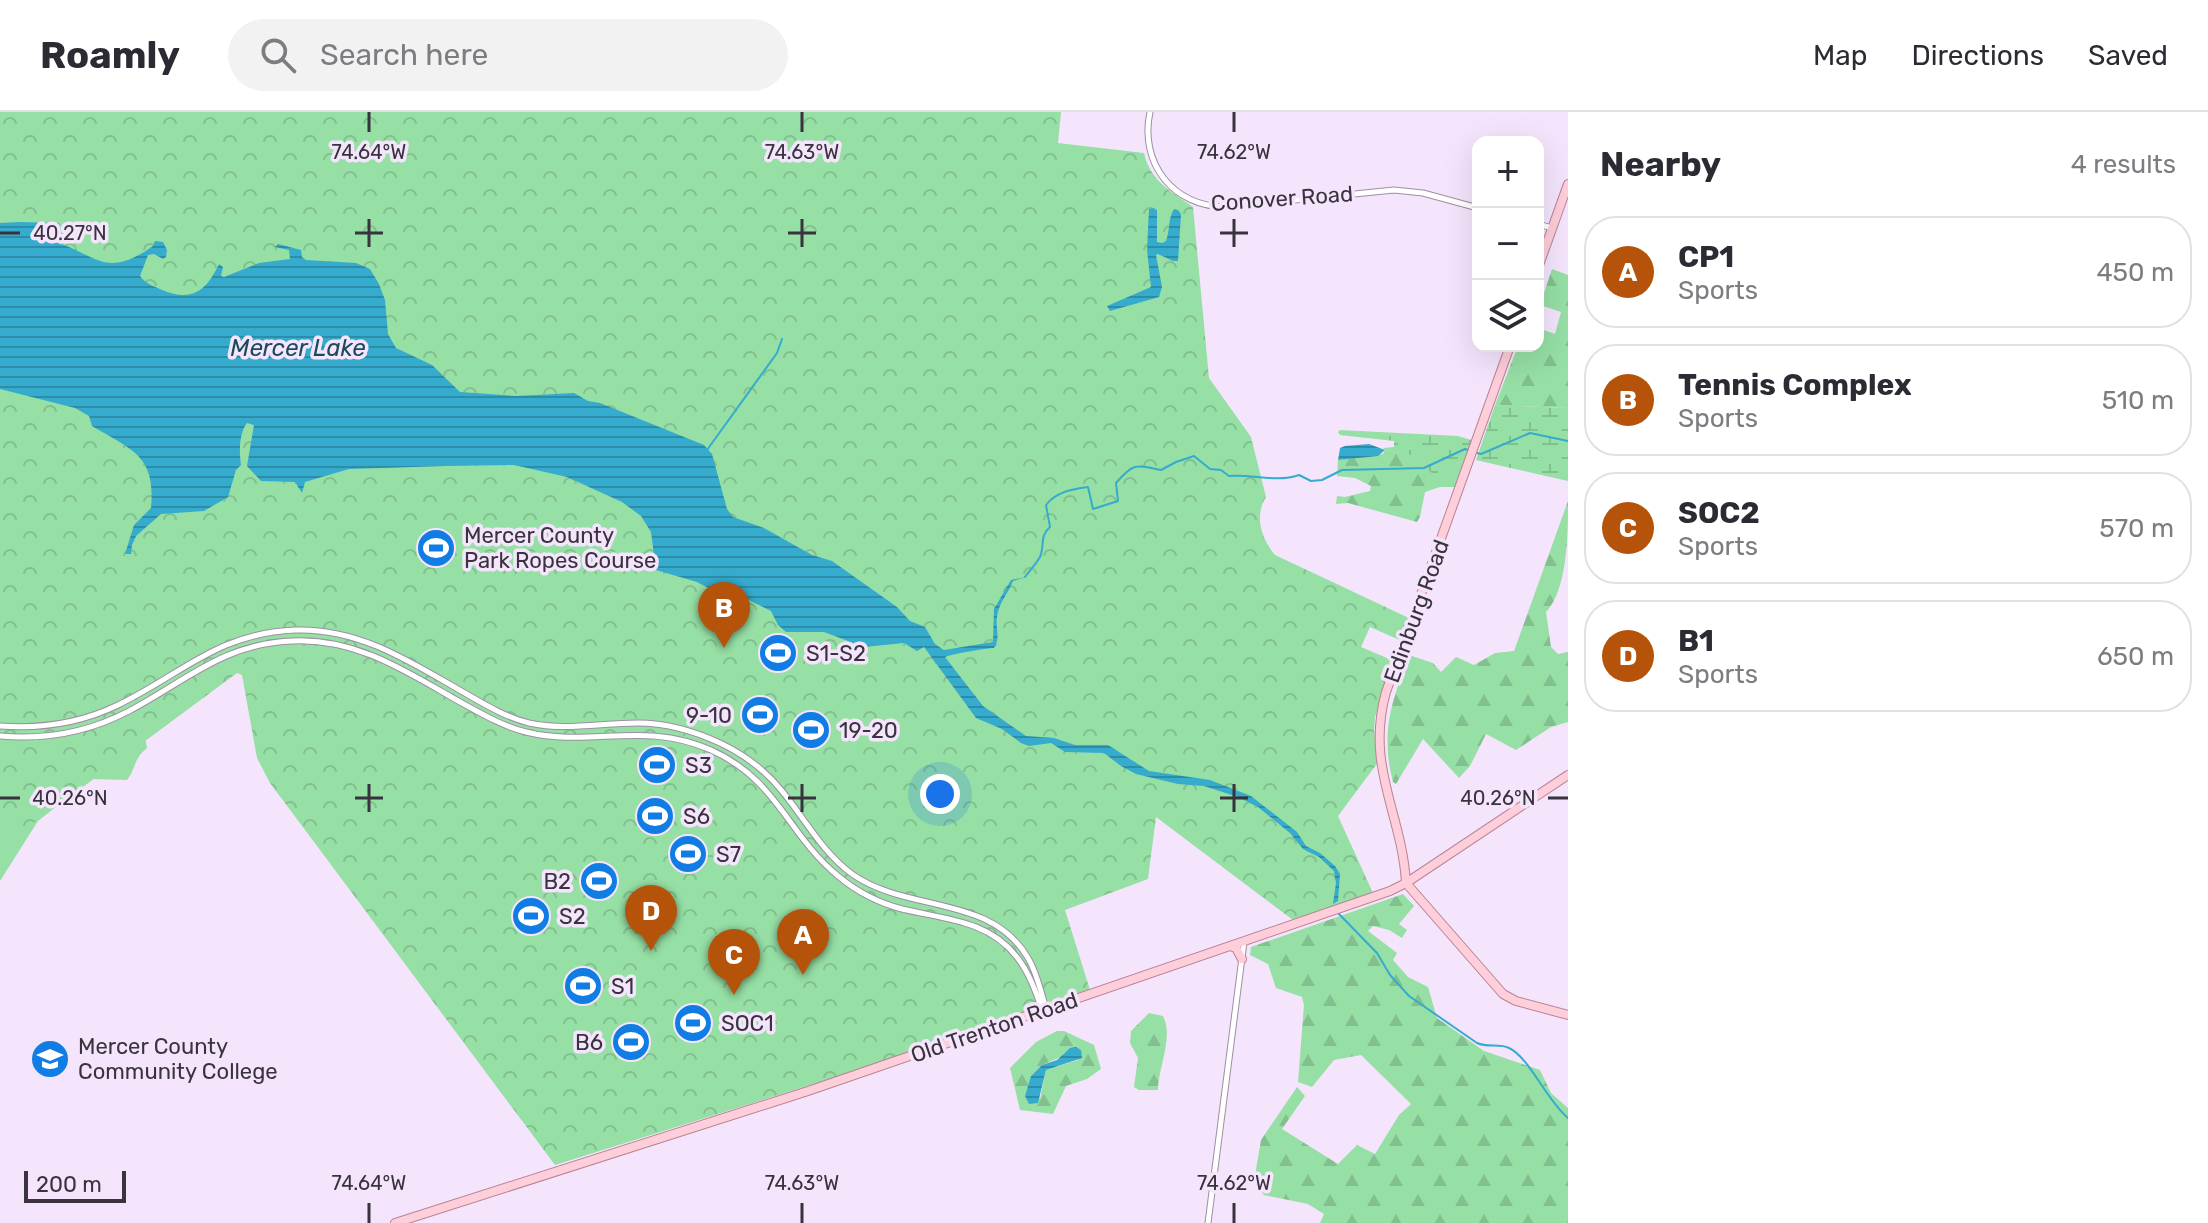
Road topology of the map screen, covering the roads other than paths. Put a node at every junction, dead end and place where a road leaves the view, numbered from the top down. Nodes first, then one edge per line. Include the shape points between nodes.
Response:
1 (1150, 112) edge
2 (1568, 184) edge
3 (1472, 206) edge
4 (1544, 226) edge
5 (1552, 228) junction
6 (1544, 251) edge
7 (1508, 352) edge
8 (0, 726) edge
9 (0, 736) edge
10 (1568, 775) edge
11 (1406, 883) junction
12 (1386, 892) junction
13 (1419, 900) junction
14 (1244, 940) junction
15 (1229, 946) junction
16 (1242, 959) junction
17 (1040, 997) junction
18 (1062, 1004) junction
19 (1044, 1010) junction
20 (1029, 1015) junction
21 (1568, 1015) edge
22 (395, 1223) edge
23 (1208, 1223) edge

1 - 3 street, Conover Road via 1147,135 1153,163 1173,189 1198,203 1223,207 1394,190
2 - 5 main road
4 - 5 street
5 - 6 main road
7 - 11 main road, Edinburg Road via 1378,726
8 - 17 street via 50,725 92,716 202,655 242,639 294,630 345,635 393,652 516,719 562,727 659,725 721,743 766,774 831,855 863,881 1002,928 1026,955
9 - 17 street via 44,736 99,724 206,663 256,645 309,641 353,648 524,732 561,737 648,734 719,754 771,793 841,878 892,906 966,922 990,933 1016,956
10 - 11 main road, Old Trenton Road
11 - 12 main road, Old Trenton Road
11 - 13 main road
12 - 13 main road via 1401,891
12 - 14 main road, Old Trenton Road
13 - 21 main road via 1507,997
14 - 15 main road, Old Trenton Road
14 - 16 street
15 - 16 main road
15 - 18 main road, Old Trenton Road
16 - 23 street
17 - 18 street
17 - 19 street
17 - 20 street
18 - 19 main road, Old Trenton Road
19 - 20 main road, Old Trenton Road
20 - 22 main road, Old Trenton Road

